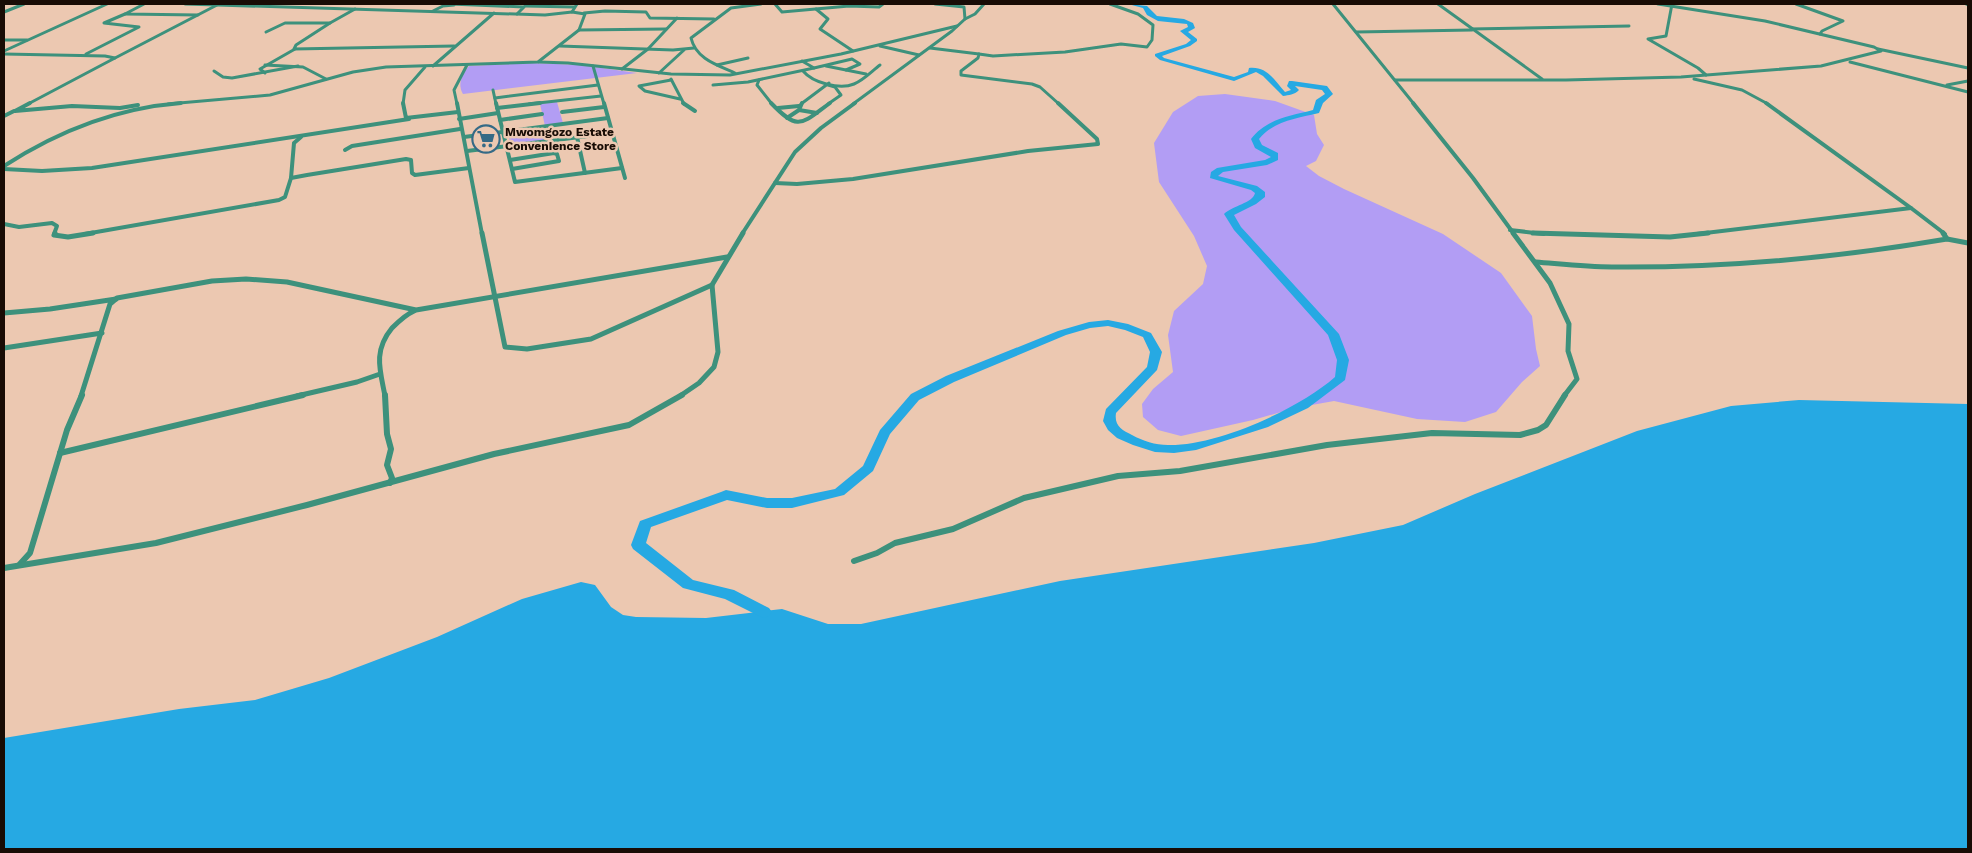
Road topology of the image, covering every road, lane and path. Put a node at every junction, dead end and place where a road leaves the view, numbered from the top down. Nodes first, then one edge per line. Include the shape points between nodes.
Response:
1 (24, 4) edge
2 (107, 4) edge
3 (144, 4) edge
4 (185, 4) edge
5 (245, 4) edge
6 (336, 4) edge
7 (450, 4) edge
8 (492, 4) edge
9 (735, 4) edge
10 (760, 4) edge
11 (775, 4) edge
12 (883, 4) edge
13 (936, 4) edge
14 (984, 4) edge
15 (1110, 4) edge
16 (1332, 4) edge
17 (1438, 4) edge
18 (1658, 4) edge
19 (1796, 4) edge
20 (218, 5) edge
21 (456, 5) edge
22 (1672, 5) edge
23 (526, 6) edge
24 (575, 6) edge
25 (327, 8) junction
26 (486, 8) junction
27 (731, 8) junction
28 (355, 9) junction
29 (816, 9) junction
30 (4, 12) edge
31 (433, 12) junction
32 (455, 12) junction
33 (572, 12) junction
34 (489, 13) junction
35 (494, 13) junction
36 (584, 13) junction
37 (125, 14) junction
38 (517, 14) junction
39 (199, 15) junction
40 (677, 18) junction
41 (964, 18) junction
42 (714, 19) junction
43 (330, 23) junction
44 (959, 25) junction
45 (1629, 26) dead end
46 (666, 29) junction
47 (1472, 29) junction
48 (578, 30) junction
49 (266, 32) dead end
50 (1356, 32) junction
51 (1820, 34) junction
52 (4, 40) edge
53 (28, 40) junction
54 (454, 46) junction
55 (560, 46) junction
56 (872, 46) junction
57 (933, 47) junction
58 (694, 48) junction
59 (1878, 48) junction
60 (295, 49) junction
61 (648, 49) junction
62 (684, 50) junction
63 (853, 50) junction
64 (4, 53) edge
65 (979, 54) junction
66 (83, 55) junction
67 (919, 55) junction
68 (115, 58) junction
69 (748, 58) dead end
70 (538, 62) junction
71 (802, 62) junction
72 (1848, 62) junction
73 (265, 65) junction
74 (467, 65) junction
75 (717, 65) junction
76 (880, 65) dead end
77 (298, 66) junction
78 (430, 66) junction
79 (593, 66) junction
80 (824, 66) junction
81 (814, 68) junction
82 (1968, 68) edge
83 (622, 69) junction
84 (846, 70) junction
85 (214, 71) dead end
86 (803, 71) junction
87 (266, 73) junction
88 (659, 73) junction
89 (793, 73) junction
90 (671, 74) junction
91 (737, 74) junction
92 (866, 74) junction
93 (805, 75) junction
94 (1706, 75) junction
95 (1686, 77) junction
96 (326, 79) junction
97 (672, 80) junction
98 (759, 80) junction
99 (1395, 80) junction
100 (1546, 80) junction
101 (1968, 81) edge
102 (828, 84) junction
103 (598, 85) junction
104 (714, 85) dead end
105 (1943, 85) junction
106 (493, 90) dead end
107 (1968, 92) edge
108 (601, 96) junction
109 (495, 98) junction
110 (680, 99) junction
111 (194, 102) junction
112 (604, 107) junction
113 (778, 108) junction
114 (799, 108) junction
115 (4, 110) edge
116 (14, 111) junction
117 (498, 111) junction
118 (696, 111) dead end
119 (458, 112) junction
120 (562, 112) dead end
121 (817, 113) junction
122 (542, 114) dead end
123 (4, 116) edge
124 (608, 118) junction
125 (787, 118) junction
126 (409, 119) junction
127 (459, 119) junction
128 (500, 120) junction
129 (460, 128) junction
130 (503, 132) junction
131 (612, 133) junction
132 (303, 136) junction
133 (464, 137) junction
134 (577, 137) junction
135 (507, 146) junction
136 (345, 150) dead end
137 (467, 152) junction
138 (510, 160) junction
139 (4, 168) edge
140 (469, 168) junction
141 (622, 168) junction
142 (512, 169) junction
143 (585, 173) junction
144 (291, 178) junction
145 (625, 178) dead end
146 (775, 183) junction
147 (1911, 208) junction
148 (4, 224) edge
149 (1510, 230) junction
150 (1947, 239) junction
151 (1968, 243) edge
152 (723, 260) junction
153 (1536, 262) junction
154 (712, 285) junction
155 (496, 297) junction
156 (117, 298) junction
157 (416, 310) junction
158 (4, 313) edge
159 (102, 333) junction
160 (4, 348) edge
161 (380, 374) junction
162 (60, 453) junction
163 (390, 483) junction
164 (854, 561) dead end
165 (18, 565) junction
166 (4, 568) edge

1 - 30 street
2 - 53 street
3 - 37 street
4 - 20 street
5 - 20 street
5 - 25 street
6 - 25 street
7 - 21 street
8 - 21 street
8 - 23 street
8 - 26 street
9 - 27 street
10 - 27 street
11 - 29 street via 782,12
12 - 29 street via 879,7
13 - 41 street via 964,7
14 - 41 street via 975,14
15 - 65 street via 1138,14 1153,24 1152,40 1147,47 1121,44 1065,52
16 - 50 street
17 - 47 street
18 - 22 street
19 - 51 street via 1842,21
20 - 39 street
21 - 31 street via 443,6
22 - 51 street
22 - 94 street via 1666,36 1648,39
23 - 24 street
23 - 38 street
24 - 33 street
25 - 28 street
26 - 32 street
26 - 34 street
27 - 42 street
28 - 31 street
28 - 43 street
29 - 63 street via 828,19 820,30
31 - 32 street
32 - 34 street
33 - 36 street
33 - 38 street
34 - 35 street
35 - 38 street
35 - 54 street
36 - 40 street via 646,12 650,18
36 - 48 street
37 - 39 street
37 - 66 street via 104,23 139,27
39 - 68 street
40 - 42 street
40 - 46 street
41 - 44 street
42 - 58 street via 692,36
43 - 49 street via 285,23
43 - 60 street via 296,45
44 - 56 street
44 - 57 street
45 - 47 street
46 - 48 street
46 - 61 street
47 - 50 street
47 - 100 street via 1532,74
48 - 55 street
50 - 99 street
51 - 59 street
52 - 53 street
53 - 64 street
54 - 60 street
54 - 78 street
55 - 61 street
55 - 70 street
56 - 63 street
56 - 67 street
57 - 65 street
57 - 67 street
58 - 62 street
58 - 75 street via 706,60
59 - 72 street via 1881,52
59 - 82 street
60 - 73 street
61 - 62 street
61 - 83 street
62 - 88 street
63 - 71 street
64 - 66 street
65 - 146 street via 960,73 1034,83 1097,138 1098,144 1002,155 853,179
66 - 68 street
67 - 146 street via 821,128 795,152
68 - 116 street
69 - 75 street
70 - 74 street
70 - 79 street
71 - 81 street
71 - 91 street
72 - 94 street
72 - 105 street
73 - 77 street
73 - 87 street via 260,70
74 - 78 street
74 - 119 street via 454,88
75 - 91 street
76 - 92 street
77 - 87 street
77 - 96 street
78 - 96 street via 382,68
78 - 126 street via 421,69 405,90 403,103
79 - 83 street
79 - 103 street
80 - 81 street
80 - 84 street
80 - 84 street via 852,59 860,64
81 - 86 street
83 - 88 street
84 - 92 street
85 - 87 street via 225,78
86 - 89 street
86 - 93 street
88 - 90 street
89 - 93 street
89 - 98 street
90 - 91 street
90 - 97 street
92 - 102 street via 853,84
93 - 102 street
94 - 95 street
95 - 100 street
95 - 147 street via 1731,86 1751,94
96 - 111 street via 270,95
97 - 110 street
97 - 110 street via 638,86 642,90
98 - 104 street
98 - 113 street via 759,89
99 - 100 street
99 - 149 street via 1474,178
101 - 105 street
102 - 114 street
102 - 121 street via 841,95
103 - 108 street
103 - 109 street
105 - 107 street
106 - 109 street
108 - 112 street
108 - 117 street
109 - 117 street
110 - 118 street via 690,110
111 - 116 street
111 - 139 street via 142,108 99,120 49,140
112 - 120 street
112 - 124 street
113 - 114 street
113 - 125 street
114 - 121 street
114 - 125 street
115 - 116 street
116 - 123 street
117 - 127 street
117 - 128 street
119 - 126 street
119 - 127 street
121 - 125 street via 802,123
122 - 128 street
124 - 130 street
124 - 131 street
126 - 132 street
127 - 129 street
128 - 130 street
129 - 133 street
129 - 136 street via 352,146
130 - 133 street
130 - 135 street
131 - 134 street
131 - 141 street
132 - 139 street via 92,168 42,171
132 - 144 street via 294,143
133 - 137 street
134 - 135 street
134 - 143 street
135 - 137 street
135 - 138 street
137 - 140 street
138 - 142 street
138 - 142 street via 554,153 559,161
140 - 144 street via 414,175 410,160 406,159
140 - 155 street
141 - 143 street
141 - 145 street
142 - 143 street via 517,183
144 - 148 street via 285,197 279,200 78,235 54,235 57,226 52,223 19,227
146 - 152 street
147 - 149 street via 1670,237 1544,234
147 - 150 street
149 - 153 street
150 - 151 street
150 - 153 street via 1877,251 1712,266 1610,267
152 - 154 street
152 - 155 street
153 - 164 street via 1566,314 1568,351 1577,379 1546,425 1538,430 1520,435 1432,433 1360,440 1180,471 1118,476 1024,498 953,529 895,543
154 - 155 street via 591,339 527,349 508,348 503,344
154 - 163 street via 718,352 710,372 682,395 629,425 494,454
155 - 157 street
156 - 157 street via 212,281 246,279 287,282
156 - 158 street
156 - 159 street via 110,304
157 - 161 street via 404,316 382,342
159 - 160 street
159 - 162 street
161 - 162 street
161 - 163 street via 391,448 387,458 392,478
162 - 165 street via 30,553
163 - 165 street via 156,543
165 - 166 street

